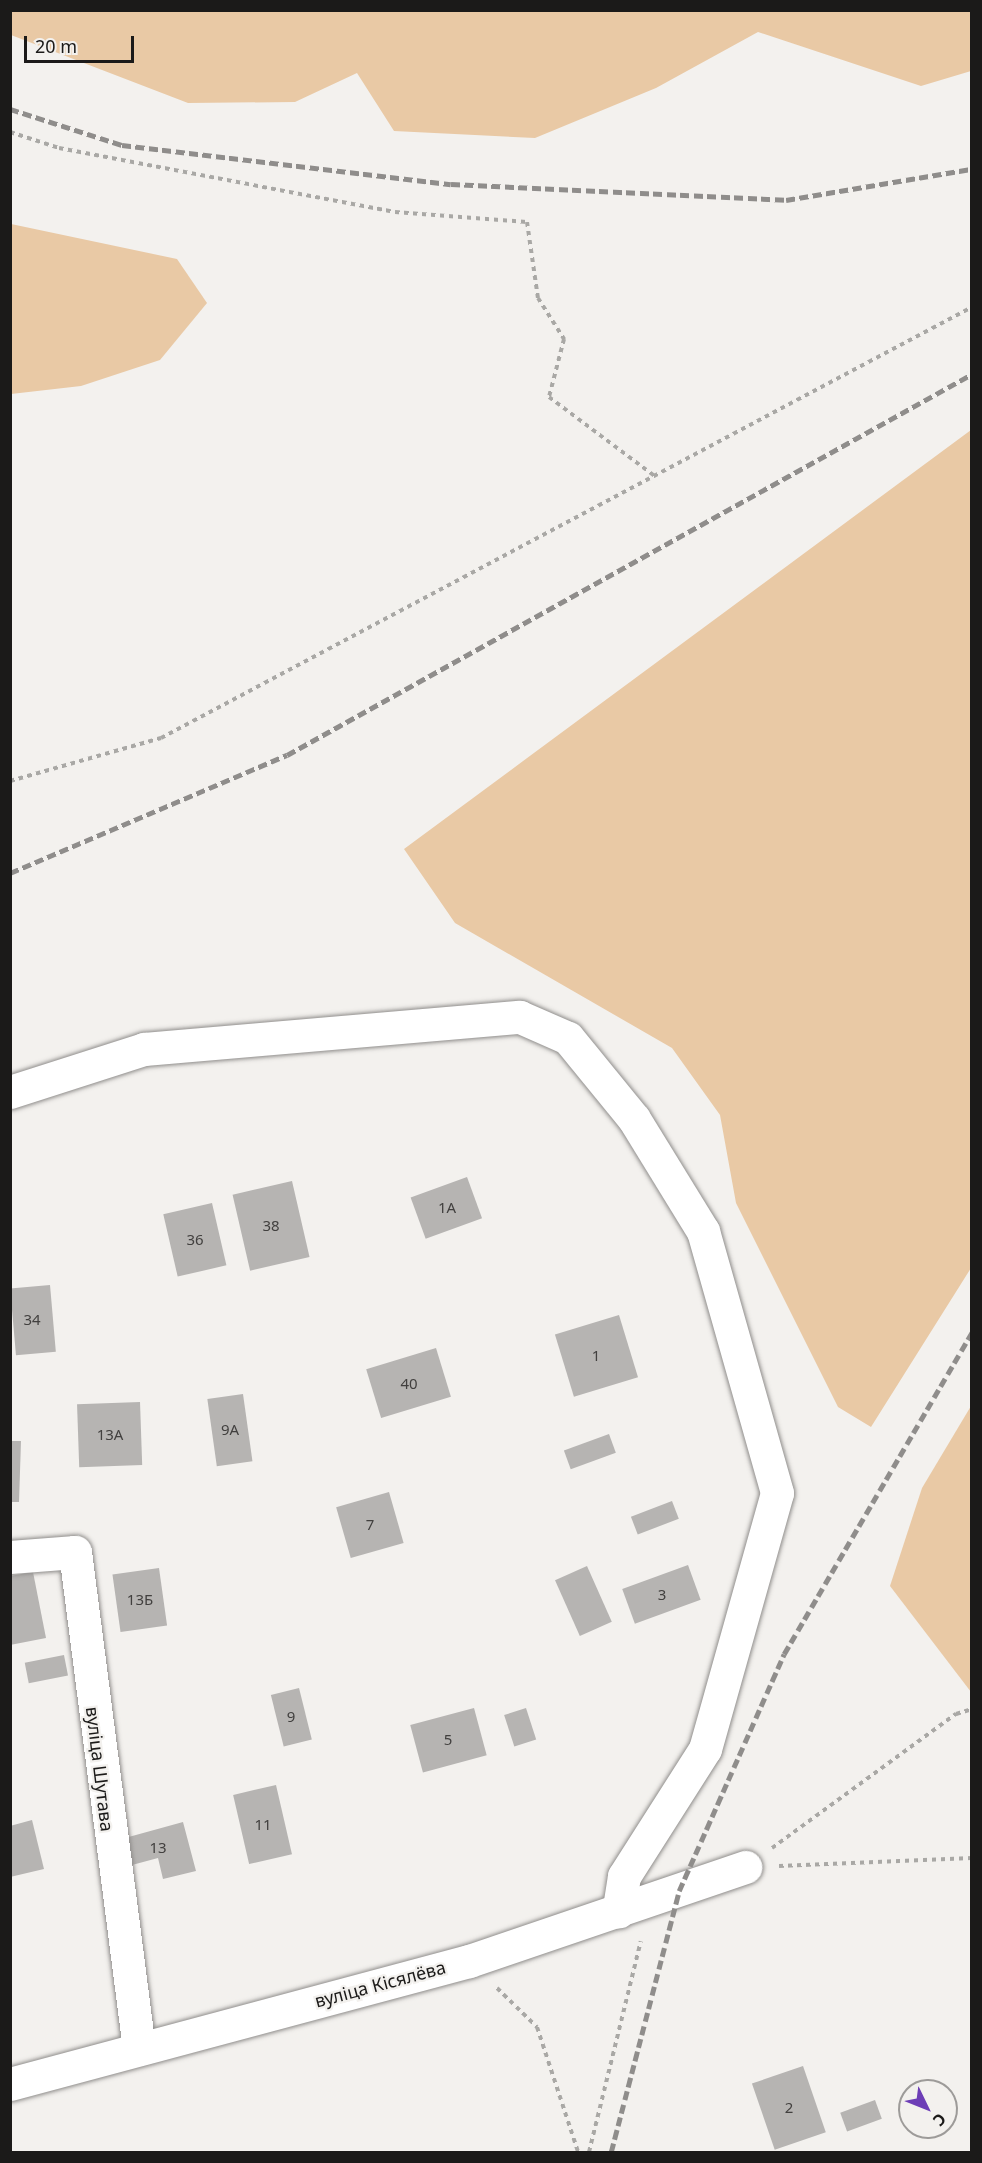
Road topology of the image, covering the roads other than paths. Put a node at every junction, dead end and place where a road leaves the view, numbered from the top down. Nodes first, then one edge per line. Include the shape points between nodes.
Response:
1 (10, 1092) edge
2 (10, 1557) edge
3 (745, 1868) road end
4 (618, 1912) junction
5 (139, 2049) junction
6 (10, 2084) edge

1 - 4 street via 144,1049 520,1017 568,1038 634,1119 703,1232 777,1493 705,1749 624,1876
2 - 5 street, вуліца Шутава via 75,1552
3 - 4 street, вуліца Кісялёва
4 - 5 street, вуліца Кісялёва via 469,1961
5 - 6 street, вуліца Кісялёва

